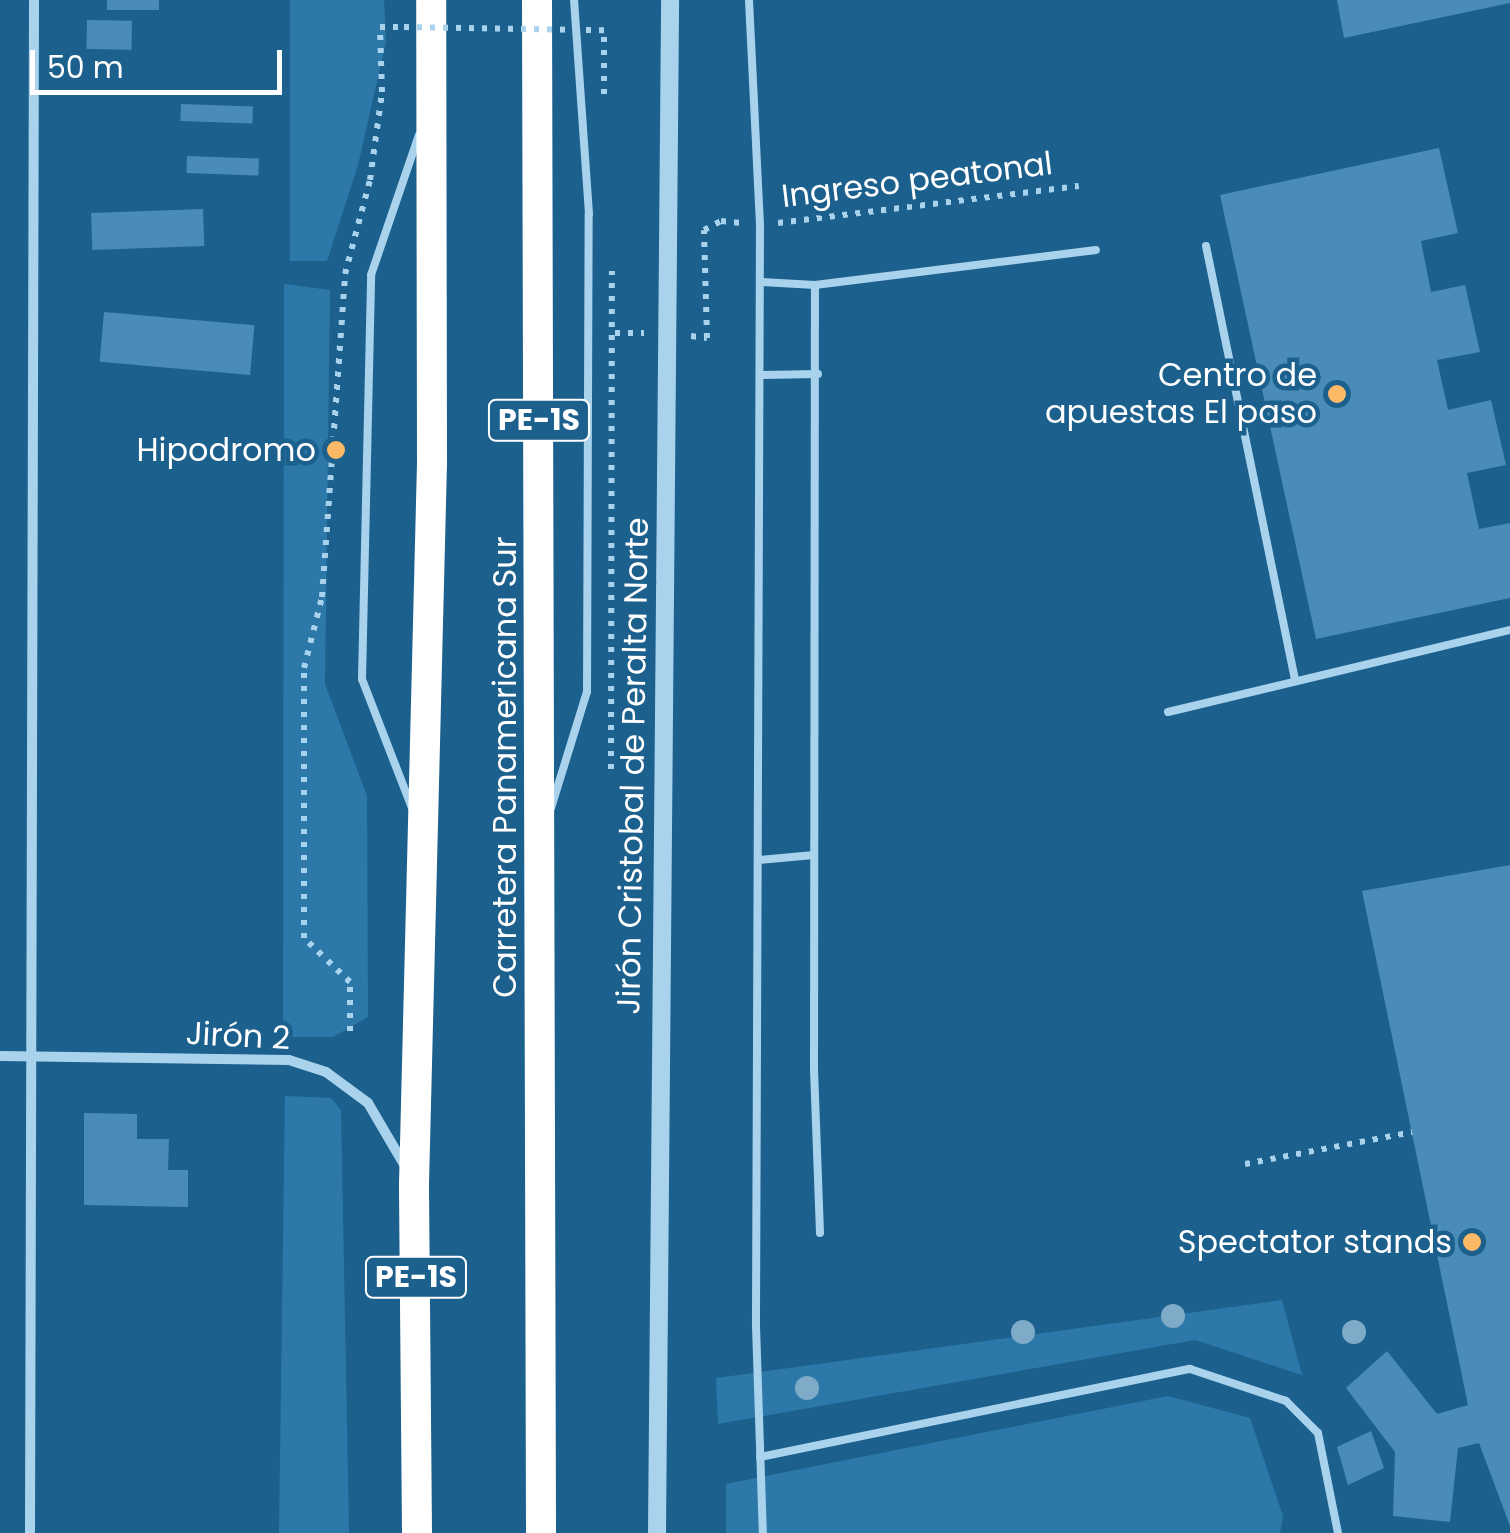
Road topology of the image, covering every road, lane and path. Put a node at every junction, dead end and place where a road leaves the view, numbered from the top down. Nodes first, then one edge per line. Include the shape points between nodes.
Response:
1 (34, 0) edge
2 (431, 0) edge
3 (537, 0) edge
4 (574, 0) edge
5 (670, 0) edge
6 (749, 0) edge
7 (432, 98) junction
8 (604, 107) dead end
9 (1079, 186) dead end
10 (760, 224) junction
11 (1206, 246) dead end
12 (1096, 250) dead end
13 (760, 282) junction
14 (815, 285) junction
15 (760, 374) junction
16 (818, 374) junction
17 (1510, 630) edge
18 (1295, 681) junction
19 (1168, 712) dead end
20 (424, 837) junction
21 (541, 841) junction
22 (814, 856) junction
23 (759, 860) junction
24 (350, 1031) dead end
25 (31, 1055) junction
26 (0, 1056) edge
27 (1412, 1132) dead end
28 (1245, 1164) dead end
29 (414, 1184) junction
30 (820, 1233) dead end
31 (760, 1457) junction
32 (30, 1533) edge
33 (417, 1533) edge
34 (540, 1533) edge
35 (657, 1533) edge
36 (763, 1533) edge
37 (1338, 1533) edge

1 - 25 street
2 - 7 highway, PE-1S
3 - 21 highway, Carretera Panamericana Sur / PE-1S
4 - 21 lane via 589,214 587,692
5 - 35 street, Jirón Cristobal de Peralta Norte
6 - 10 lane
7 - 20 highway, PE-1S
7 - 20 lane via 370,274 362,679
8 - 24 path, bridge via 604,30 380,27 382,92 370,180 344,274 322,597 304,668 304,938 350,982
9 - 10 path, Ingreso peatonal
10 - 13 lane
11 - 18 lane
12 - 14 lane
13 - 14 lane
13 - 15 lane
14 - 16 lane
15 - 16 lane
15 - 23 lane
16 - 22 lane
17 - 18 lane
18 - 19 lane
20 - 29 highway, PE-1S
21 - 34 highway, Carretera Panamericana Sur / PE-1S
22 - 23 lane
22 - 30 lane
23 - 31 lane
25 - 26 street, Jirón 2
25 - 29 street, Jirón 2 via 289,1060 326,1072 368,1102
25 - 32 street
27 - 28 path
29 - 33 highway, PE-1S
31 - 36 lane
31 - 37 lane via 1190,1368 1286,1402 1318,1433

